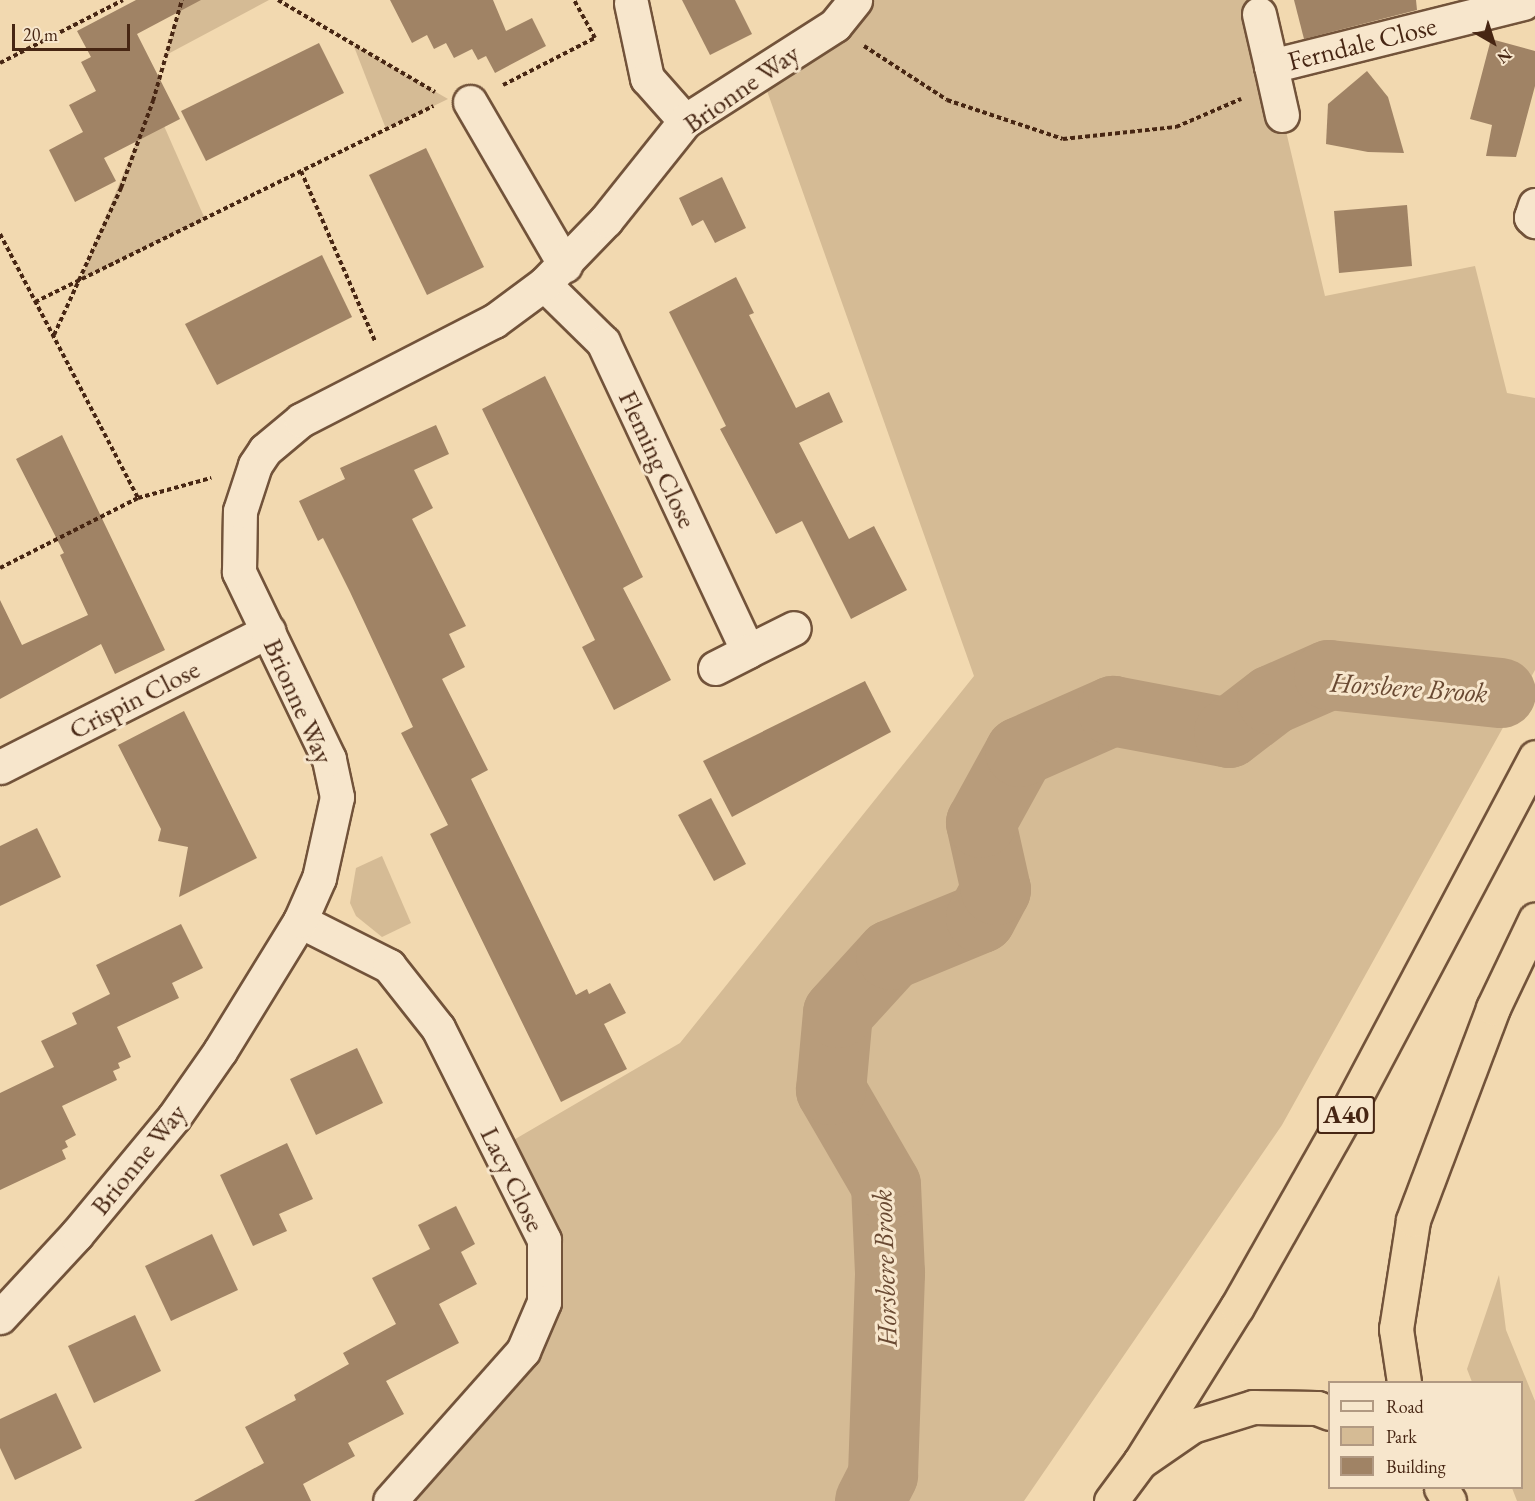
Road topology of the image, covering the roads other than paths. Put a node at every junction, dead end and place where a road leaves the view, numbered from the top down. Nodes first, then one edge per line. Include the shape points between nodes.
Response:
1 (855, 0) edge
2 (631, 3) dead end
3 (1527, 6) edge
4 (1259, 14) dead end
5 (459, 100) road end
6 (685, 121) junction
7 (1535, 205) edge
8 (1535, 220) edge
9 (555, 274) junction
10 (794, 628) dead end
11 (268, 631) junction
12 (748, 651) junction
13 (716, 668) dead end
14 (1535, 757) edge
15 (0, 768) edge
16 (1535, 920) edge
17 (300, 921) junction
18 (0, 1317) edge
19 (1404, 1381) edge
20 (1328, 1413) edge
21 (1140, 1462) junction
22 (390, 1501) edge
23 (1111, 1501) edge

1 - 6 street, Brionne Way via 835,25
2 - 6 street via 647,78
3 - 4 street, Ferndale Close via 1276,88
5 - 9 street
6 - 9 street, Brionne Way
7 - 8 street via 1531,217
9 - 11 street, Brionne Way via 494,321 301,420 265,450 255,465 240,511 239,572
9 - 12 street, Fleming Close via 603,342
10 - 12 street
11 - 15 street, Crispin Close
11 - 17 street, Brionne Way via 329,759 336,797 319,878
12 - 13 street
14 - 21 highway, A40 via 1349,1109 1237,1307
16 - 19 highway via 1493,1008 1413,1220 1396,1329
17 - 18 street, Brionne Way via 174,1118 76,1235
17 - 22 street, Lacy Close via 389,966 438,1028 544,1240 544,1302 523,1351
20 - 21 highway via 1317,1408 1253,1407 1192,1426
21 - 23 highway

